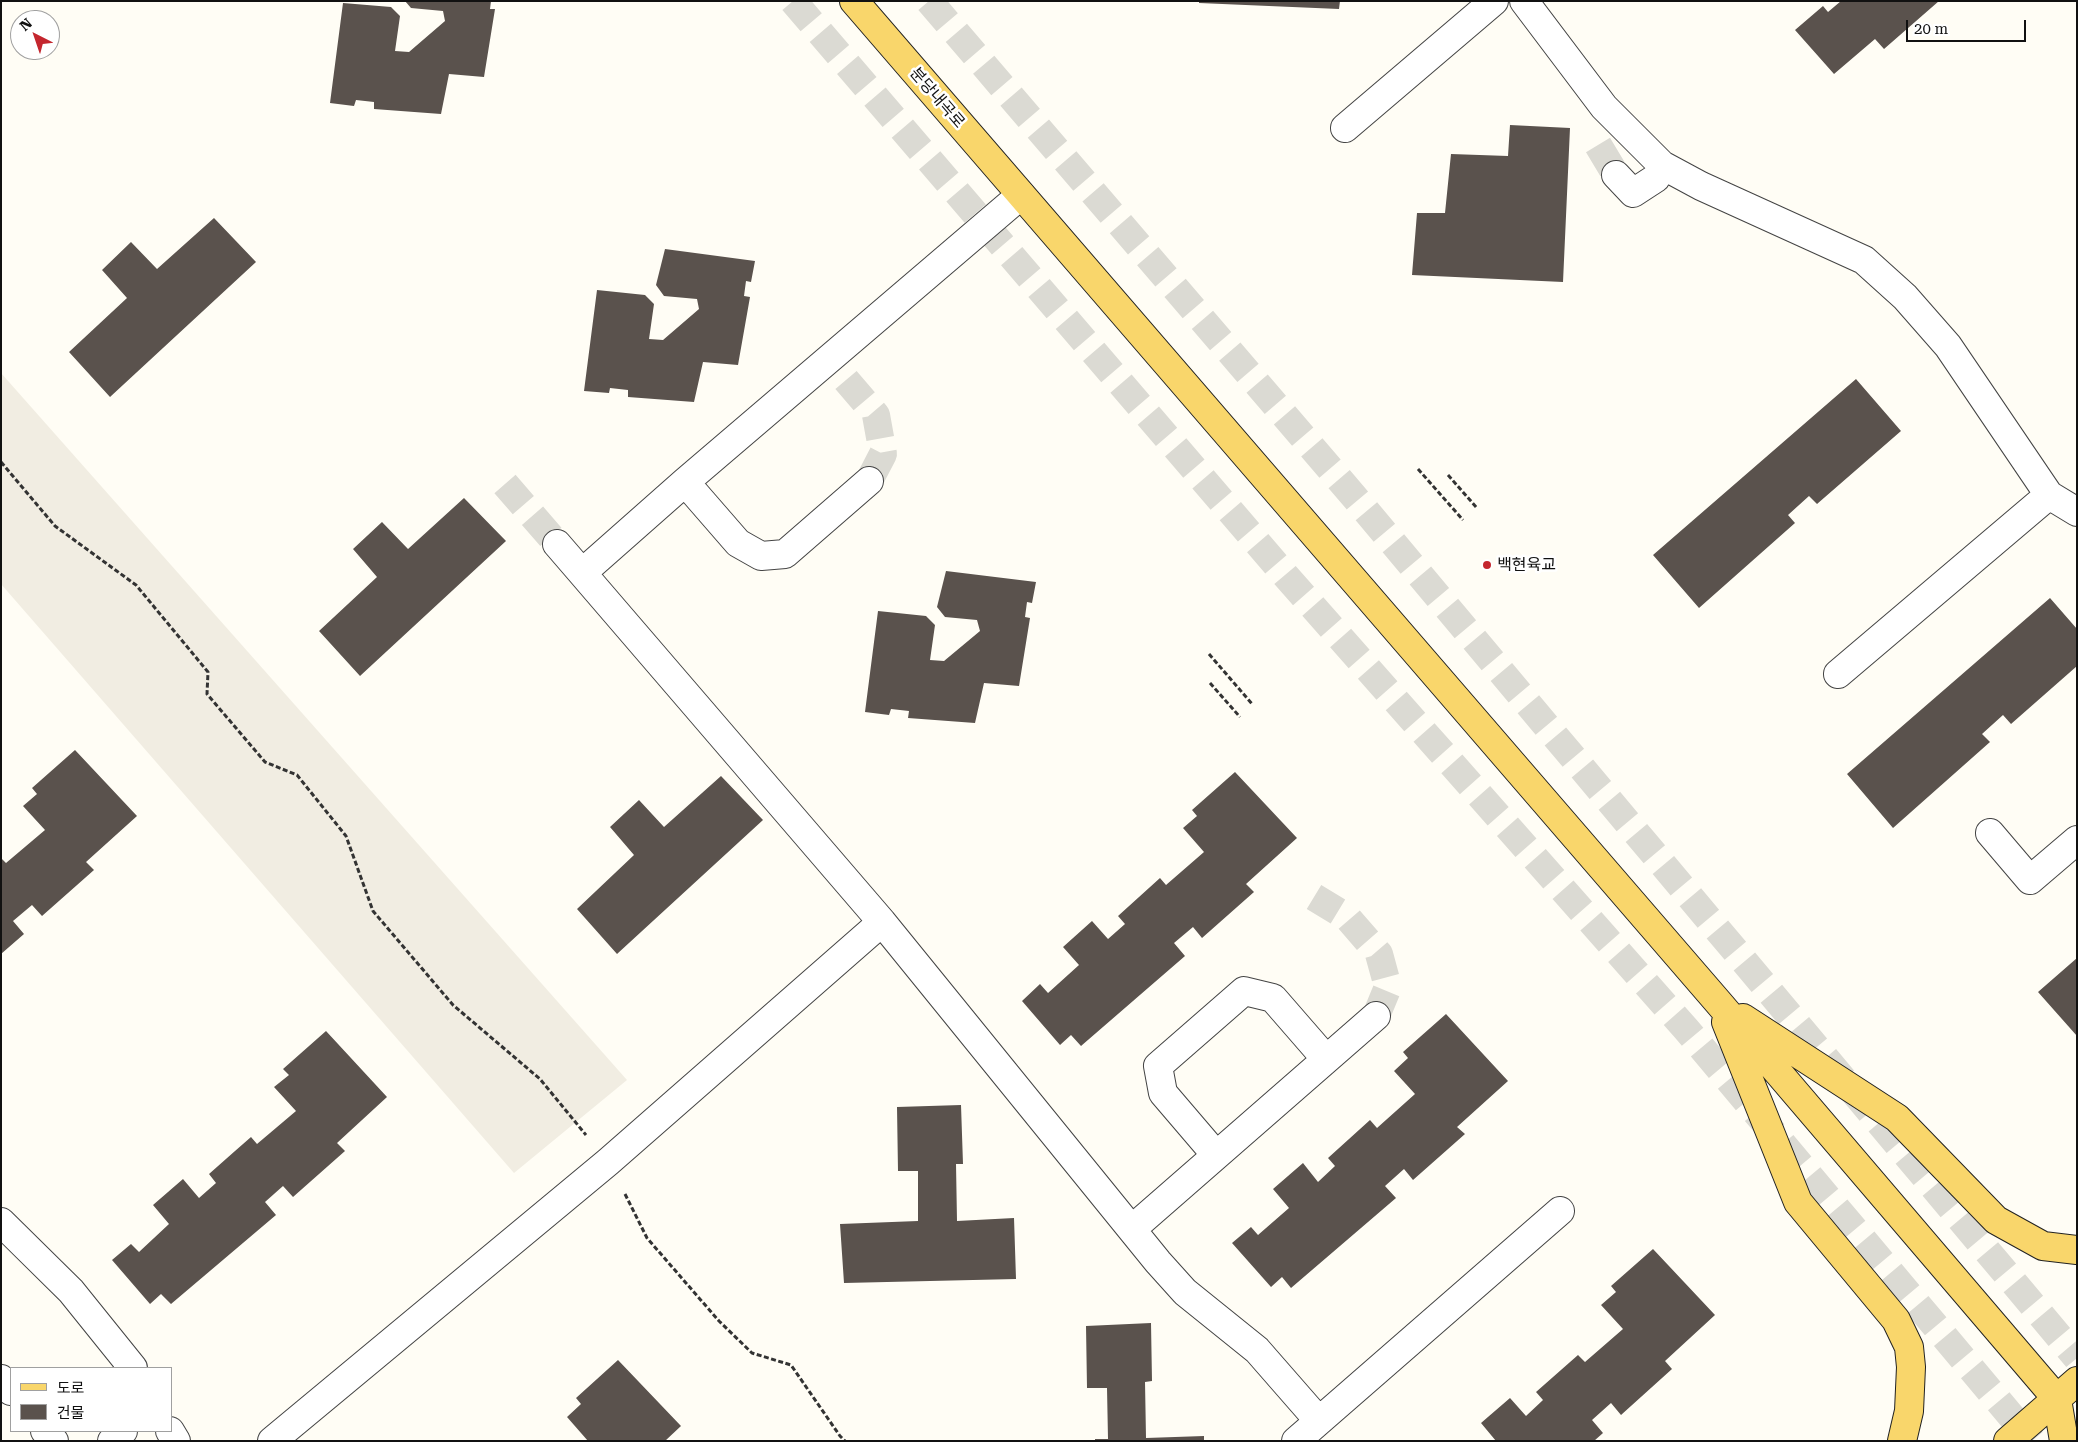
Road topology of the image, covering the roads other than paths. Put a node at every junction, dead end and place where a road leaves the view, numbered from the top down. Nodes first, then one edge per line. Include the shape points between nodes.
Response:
1 (854, 1) edge
2 (1494, 1) edge
3 (1524, 1) edge
4 (1345, 128) dead end
5 (1662, 165) junction
6 (1616, 174) tunnel mouth
7 (1020, 195) junction
8 (869, 481) tunnel mouth
9 (685, 482) junction
10 (2049, 495) junction
11 (2077, 512) edge
12 (557, 544) tunnel mouth
13 (582, 573) junction
14 (1838, 674) dead end
15 (1990, 833) dead end
16 (2077, 840) edge
17 (882, 922) junction
18 (1718, 1002) junction
19 (1376, 1016) tunnel mouth
20 (1326, 1060) junction
21 (1216, 1155) junction
22 (1560, 1211) dead end
23 (1, 1222) edge
24 (1132, 1229) junction
25 (2077, 1250) edge
26 (132, 1367) edge
27 (1, 1379) edge
28 (10, 1390) edge
29 (2070, 1394) edge
30 (1319, 1421) junction
31 (122, 1432) edge
32 (112, 1441) edge
33 (272, 1441) edge
34 (1296, 1441) edge
35 (1902, 1441) edge
36 (2008, 1441) edge
37 (2064, 1441) edge

1 - 7 main road, 분당내곡로
2 - 4 lane
3 - 5 lane via 1604,107
5 - 6 lane via 1656,178 1633,193
5 - 10 lane via 1864,260 1906,297 1948,346
7 - 9 lane
7 - 18 main road, 분당내곡로
8 - 9 lane via 785,554 761,556 738,543
9 - 13 lane
10 - 11 lane
10 - 14 lane
12 - 13 lane
13 - 17 lane
15 - 16 lane via 2030,880
17 - 24 lane
17 - 33 lane via 608,1162
18 - 25 main road via 1897,1118 1996,1220 2043,1246
18 - 29 main road, 분당내곡로
18 - 35 main road via 1798,1202 1896,1320 1909,1347 1909,1411
19 - 20 lane
20 - 21 lane
20 - 21 lane via 1273,998 1244,991 1158,1066 1162,1093
21 - 24 lane
22 - 30 lane
23 - 26 lane via 71,1291
24 - 30 lane via 1185,1292 1257,1350
27 - 28 lane
29 - 36 main road
29 - 37 main road
30 - 34 lane
31 - 32 lane

